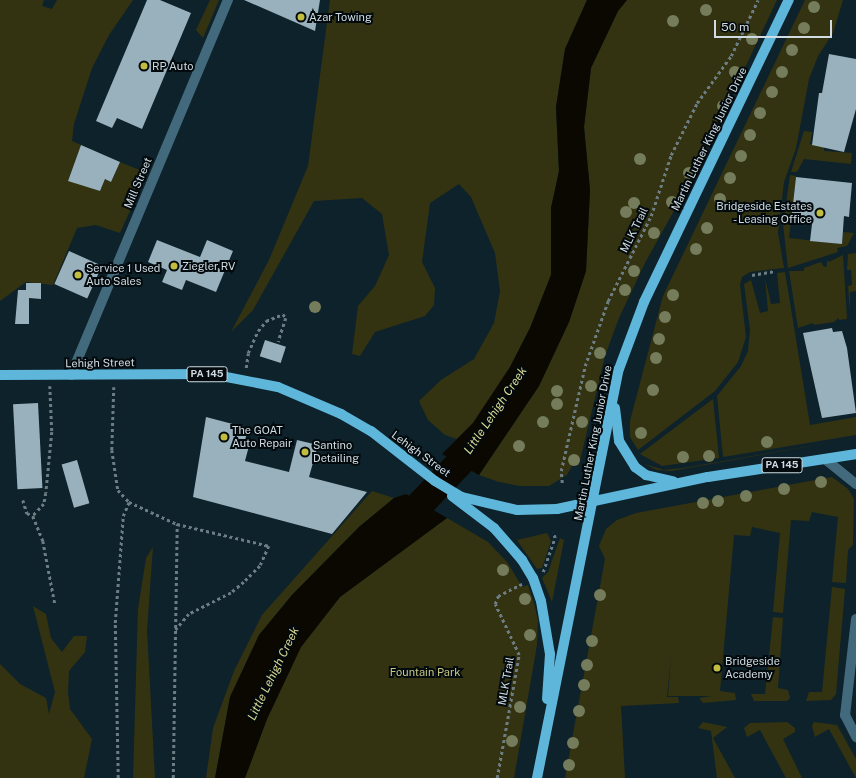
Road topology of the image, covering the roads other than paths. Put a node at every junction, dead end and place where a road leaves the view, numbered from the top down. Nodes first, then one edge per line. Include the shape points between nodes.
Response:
1 (228, 0) edge
2 (789, 0) edge
3 (620, 369) junction
4 (0, 375) edge
5 (70, 376) junction
6 (856, 454) edge
7 (826, 458) junction
8 (708, 477) junction
9 (856, 484) edge
10 (460, 499) junction
11 (594, 500) junction
12 (856, 619) edge
13 (856, 737) edge
14 (541, 757) junction
15 (537, 778) edge

1 - 5 lane, Mill Street
2 - 3 main road, Martin Luther King Junior Drive via 644,302
3 - 8 main road via 615,428 619,441 635,467 660,480
3 - 11 main road, Martin Luther King Junior Drive
4 - 5 main road, Lehigh Street / PA 145
5 - 10 main road, Lehigh Street / PA 145 via 211,374 278,387 335,411 371,431
6 - 7 main road, Lehigh Street / PA 145
7 - 8 main road, Lehigh Street / PA 145
7 - 9 lane
8 - 11 main road, Lehigh Street / PA 145
10 - 11 main road, Lehigh Street / PA 145 via 517,510 557,509
10 - 14 main road via 508,543 522,560 542,601 550,654
11 - 14 main road, Martin Luther King Junior Drive
12 - 13 lane via 845,715
14 - 15 main road, Martin Luther King Junior Drive

